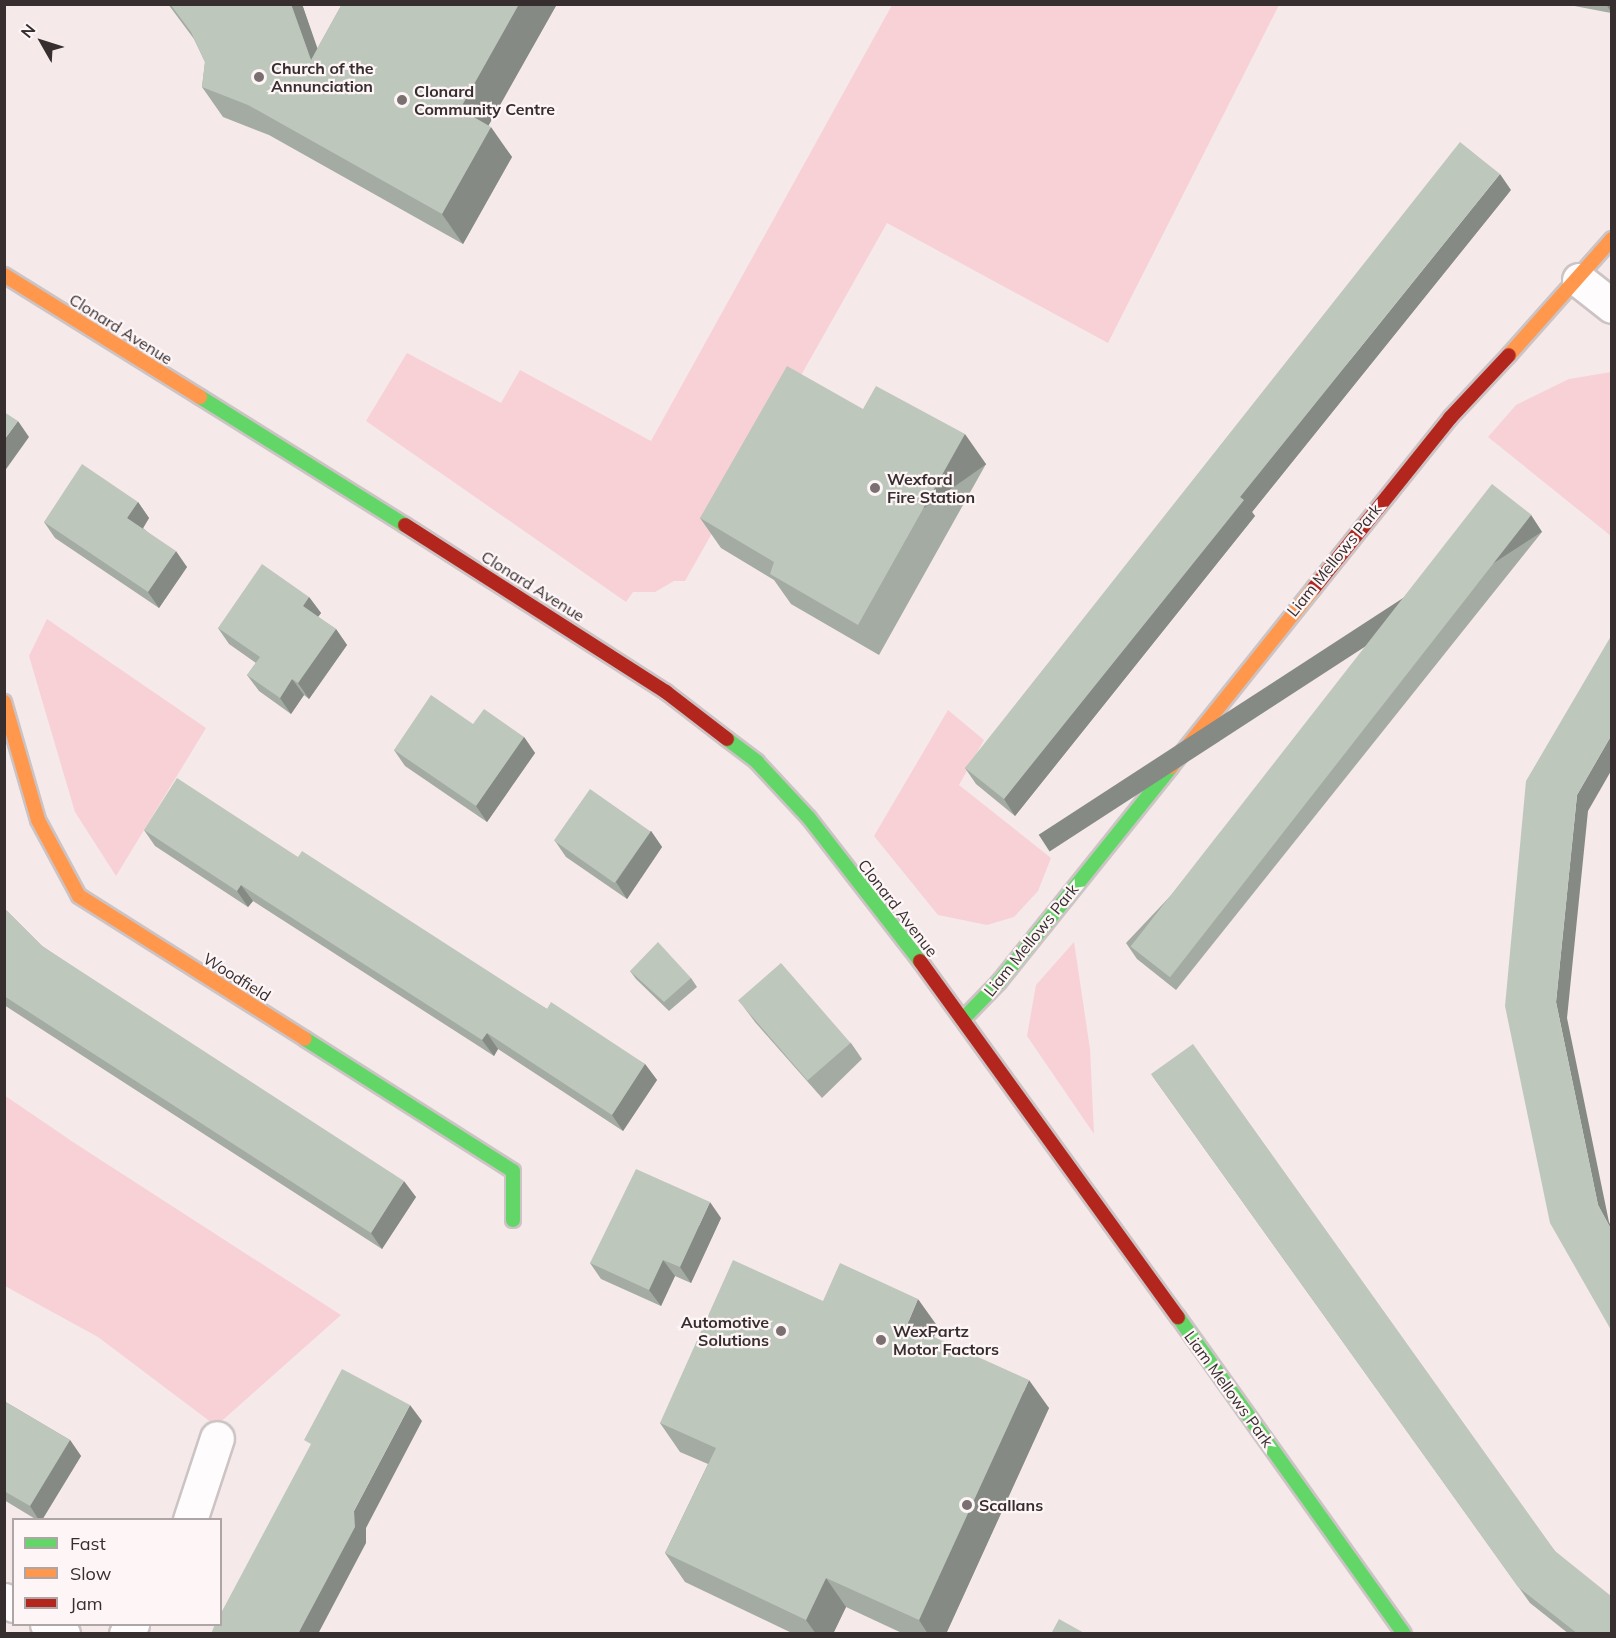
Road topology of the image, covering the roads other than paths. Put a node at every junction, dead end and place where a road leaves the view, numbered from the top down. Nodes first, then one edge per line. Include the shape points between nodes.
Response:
1 (1611, 239) edge
2 (4, 275) edge
3 (1579, 280) junction
4 (1611, 306) edge
5 (4, 702) edge
6 (964, 1018) junction
7 (513, 1220) dead end
8 (217, 1438) dead end
9 (191, 1518) edge
10 (50, 1626) edge
11 (63, 1634) edge
12 (1404, 1634) edge

1 - 3 street, Liam Mellows Park
2 - 6 street, Clonard Avenue via 527,601 675,699 757,762 809,818
3 - 4 street
3 - 6 street, Liam Mellows Park via 1435,436 999,982
5 - 7 street, Woodfield via 38,820 79,896 513,1171
6 - 12 street, Liam Mellows Park
8 - 9 street
10 - 11 street

